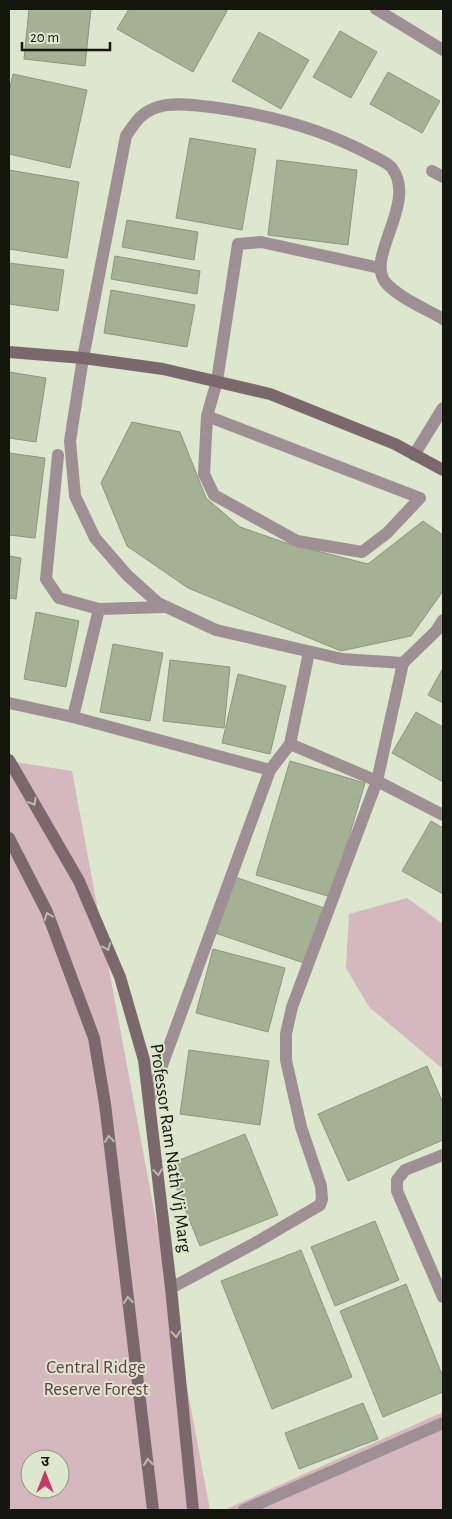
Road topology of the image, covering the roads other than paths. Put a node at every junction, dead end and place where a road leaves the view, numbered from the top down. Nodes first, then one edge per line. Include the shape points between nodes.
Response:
1 (376, 9) edge
2 (443, 50) edge
3 (380, 268) junction
4 (443, 319) edge
5 (9, 352) edge
6 (83, 358) junction
7 (217, 381) junction
8 (443, 408) edge
9 (207, 416) junction
10 (58, 455) dead end
11 (414, 455) junction
12 (443, 470) edge
13 (166, 607) junction
14 (99, 609) junction
15 (443, 620) edge
16 (309, 652) junction
17 (403, 663) junction
18 (9, 703) edge
19 (73, 716) junction
20 (290, 744) junction
21 (9, 760) edge
22 (270, 770) junction
23 (377, 781) junction
24 (443, 815) edge
25 (9, 838) edge
26 (149, 1101) junction
27 (443, 1155) edge
28 (171, 1288) junction
29 (443, 1296) edge
30 (443, 1423) edge
31 (153, 1510) edge
32 (193, 1510) edge
33 (244, 1510) edge

1 - 2 street
3 - 4 street via 384,282
3 - 6 street via 399,203 400,182 391,166 348,143 297,124 247,112 188,104 159,106 139,116 126,136
3 - 7 street via 261,242 238,244
5 - 6 street
6 - 7 street via 163,369
6 - 13 street via 70,440 75,496 95,538 127,575
7 - 9 street
7 - 11 street via 270,394 395,444
8 - 11 street
9 - 9 street via 346,470 420,498 362,552 297,542 214,495 204,474
10 - 14 street via 46,579 59,598
11 - 12 street
13 - 14 street
13 - 16 street via 216,630
14 - 19 street
15 - 17 street
16 - 17 street via 342,659
16 - 20 street
17 - 23 street
18 - 19 street
19 - 22 street
20 - 22 street
20 - 23 street
21 -> 26 street, Professor Ram Nath Vij Marg via 79,881 120,977 144,1060
22 - 26 street
23 - 24 street
23 - 28 street via 292,1007 286,1034 286,1060 300,1127 321,1186 320,1205
31 -> 25 street via 105,1104 94,1038 47,912
26 -> 28 street, Professor Ram Nath Vij Marg
27 - 29 street via 405,1170 397,1180 397,1191
28 -> 32 street, Professor Ram Nath Vij Marg
30 - 33 street

